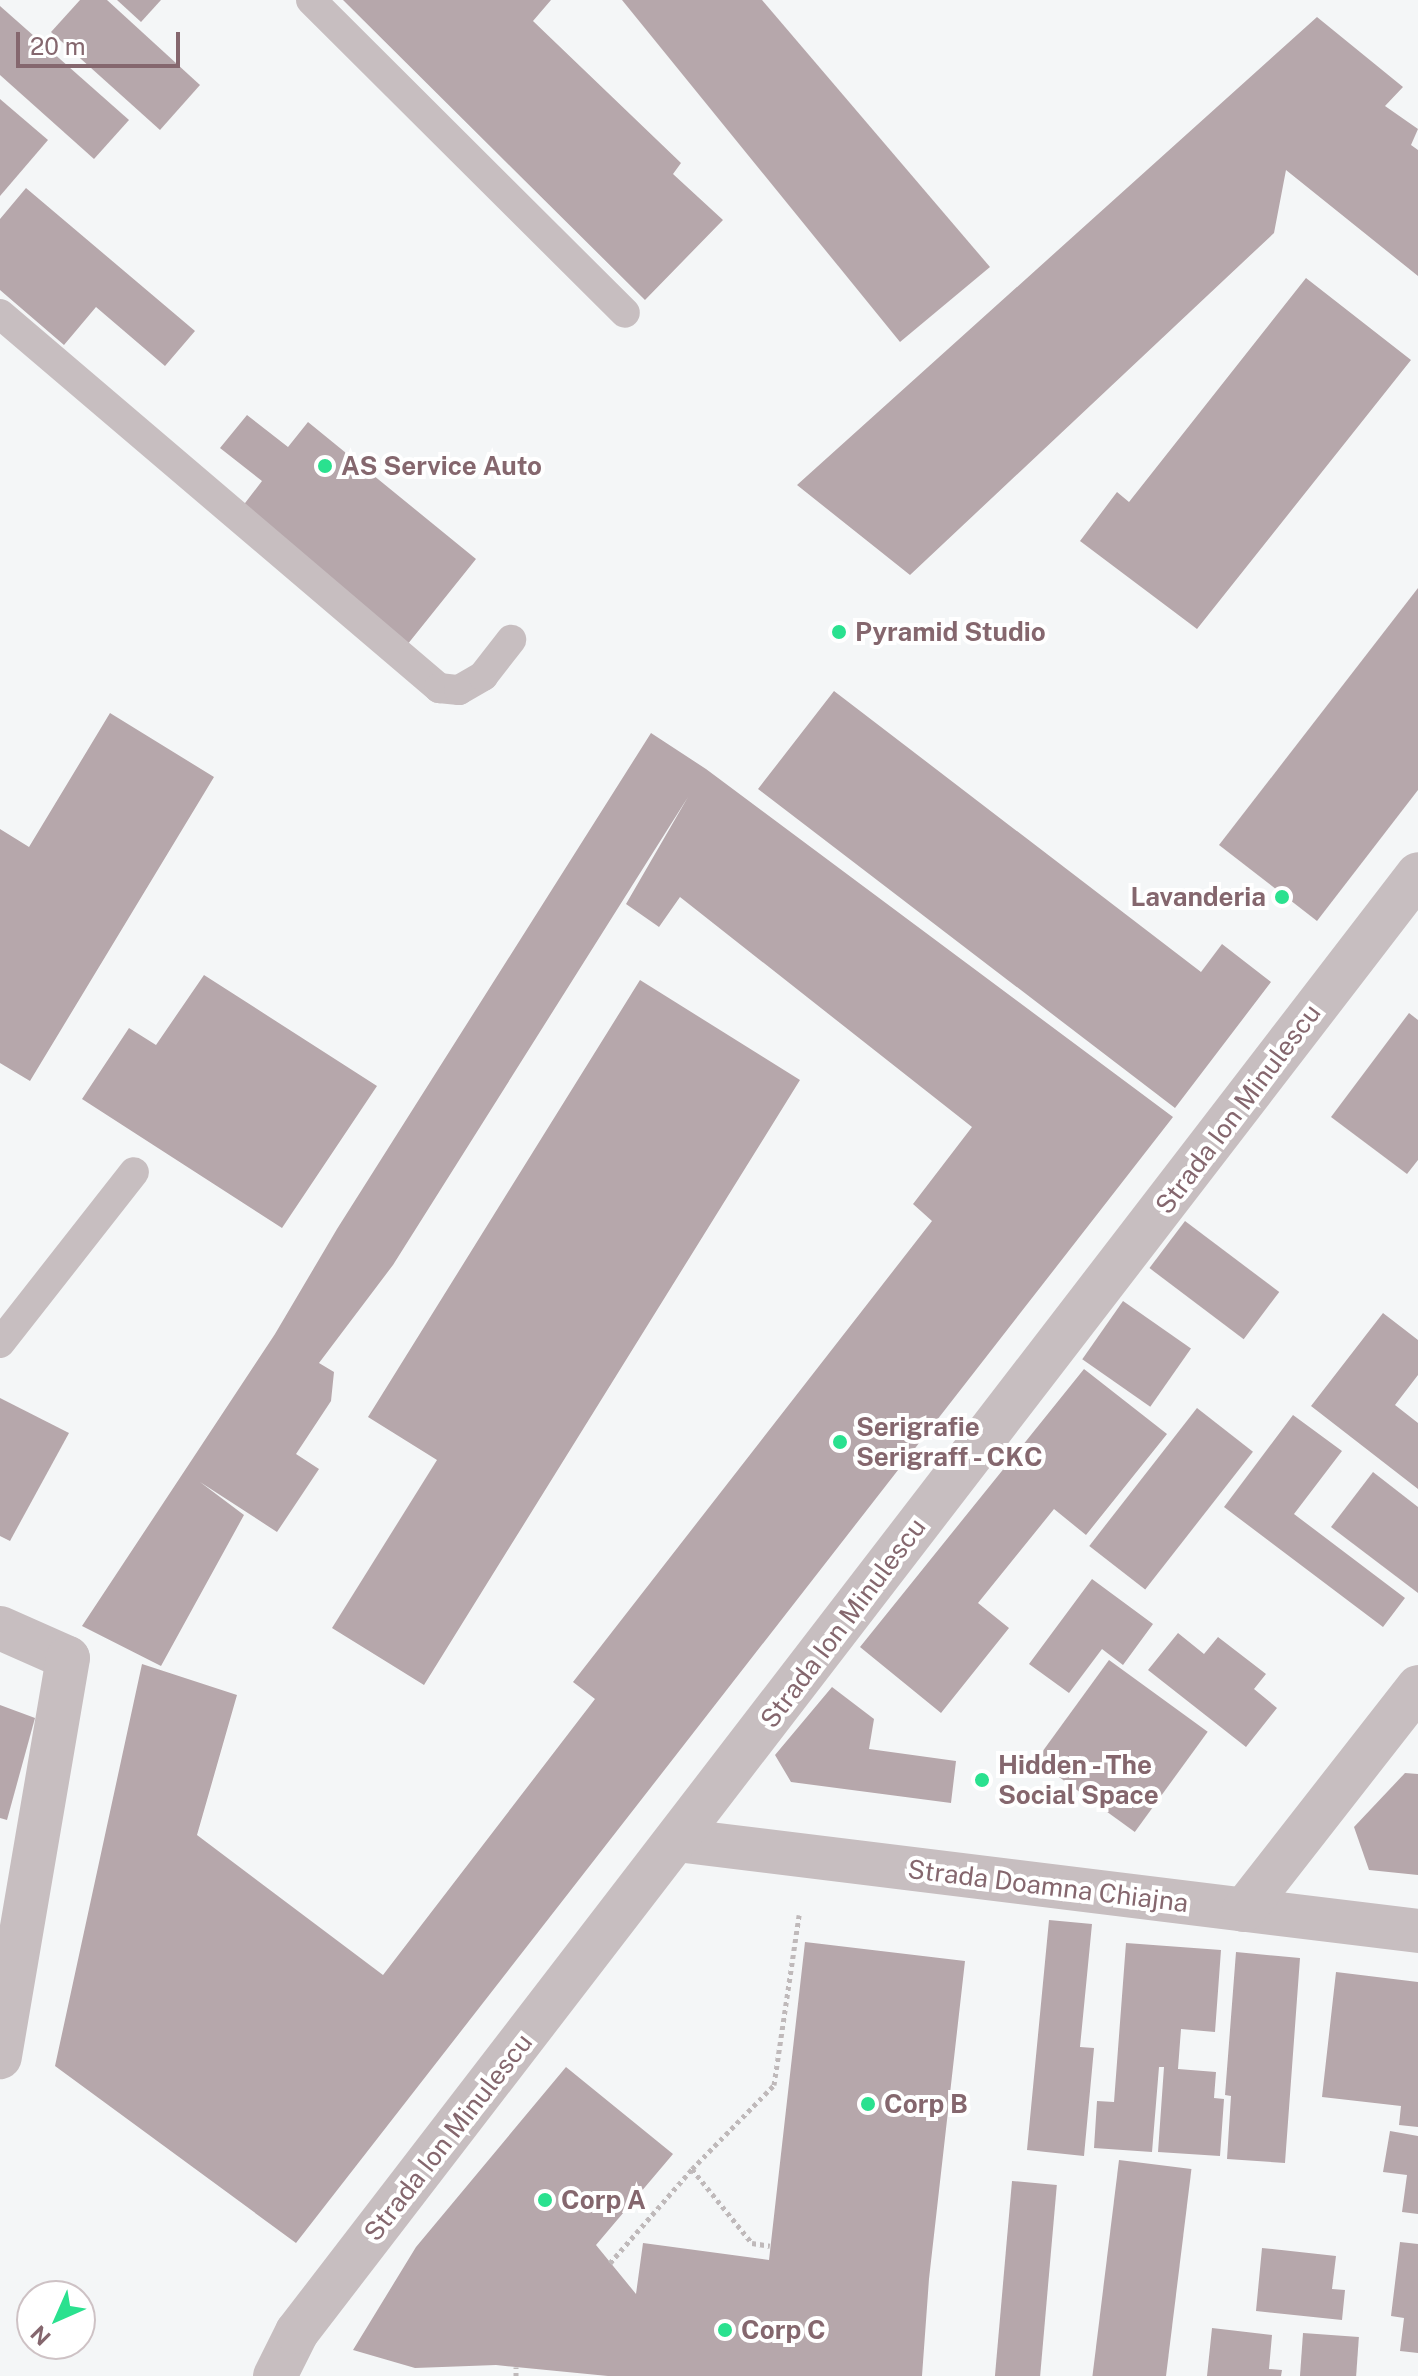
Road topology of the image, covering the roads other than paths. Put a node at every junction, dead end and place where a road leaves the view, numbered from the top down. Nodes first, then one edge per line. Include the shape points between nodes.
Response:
1 (311, 0) edge
2 (625, 313) dead end
3 (0, 314) edge
4 (511, 640) dead end
5 (1418, 874) edge
6 (134, 1172) dead end
7 (0, 1343) edge
8 (0, 1628) edge
9 (1418, 1687) edge
10 (677, 1840) junction
11 (1244, 1910) junction
12 (1418, 1931) edge
13 (0, 2057) edge
14 (275, 2376) edge

1 - 2 lane
3 - 4 lane via 439,688 459,690 483,676
5 - 10 street, Strada Ion Minulescu
6 - 7 lane
8 - 13 street via 68,1658
9 - 11 street
10 - 11 street, Strada Doamna Chiajna
10 - 14 street, Strada Ion Minulescu via 297,2332
11 - 12 street, Strada Doamna Chiajna

